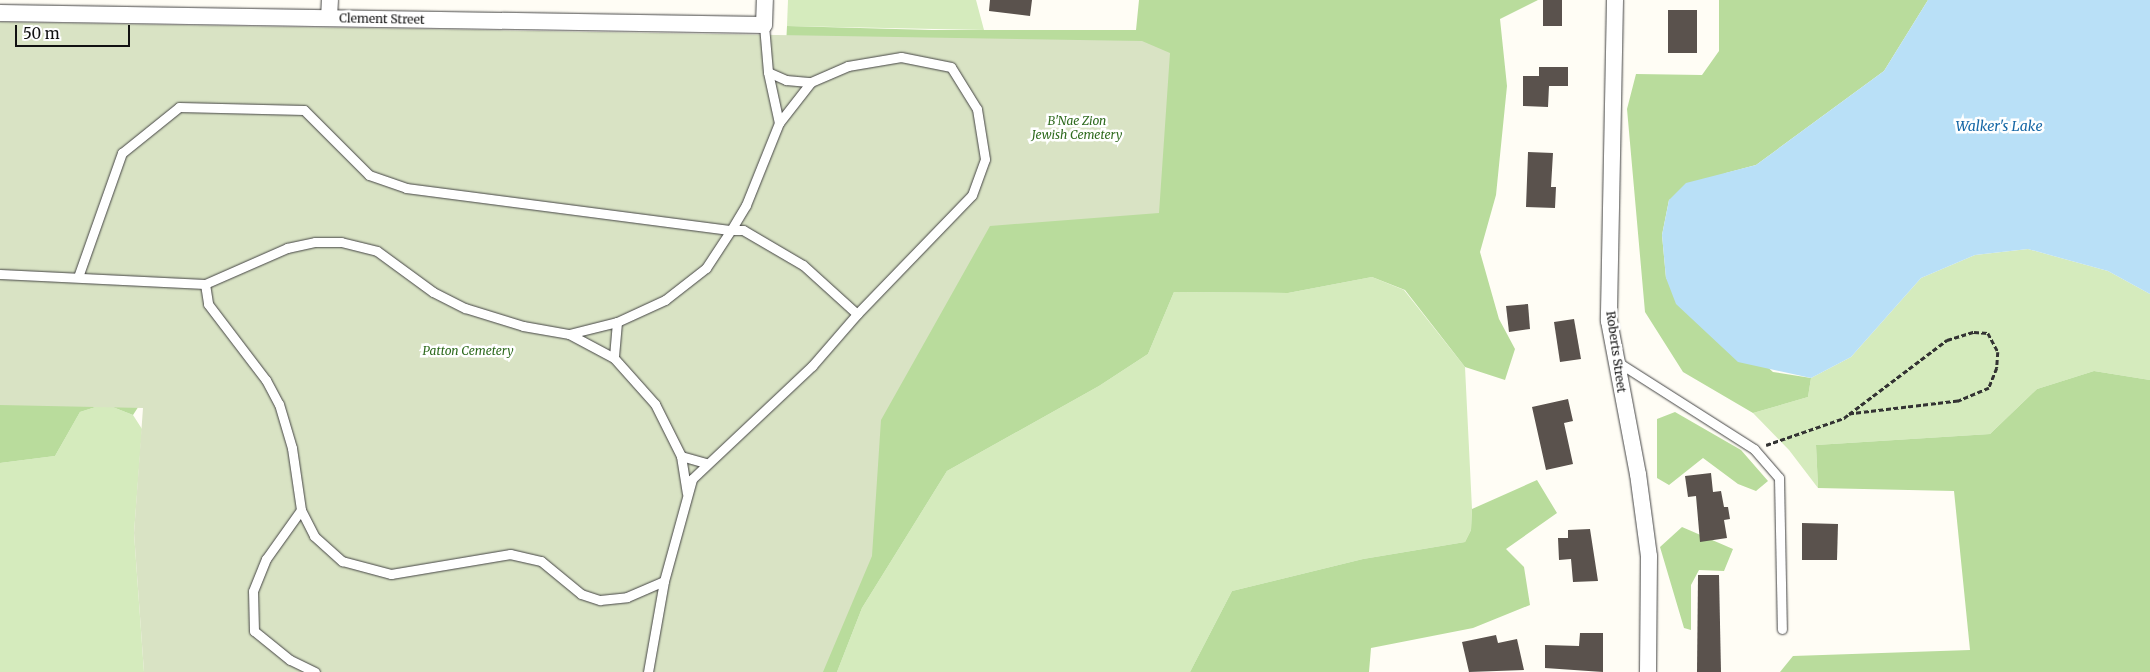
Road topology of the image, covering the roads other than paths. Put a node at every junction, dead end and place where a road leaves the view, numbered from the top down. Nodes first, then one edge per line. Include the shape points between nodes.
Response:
1 (330, 0) edge
2 (765, 0) edge
3 (1615, 0) edge
4 (0, 13) edge
5 (329, 18) junction
6 (764, 25) junction
7 (768, 72) junction
8 (812, 82) junction
9 (779, 123) junction
10 (731, 230) junction
11 (0, 274) edge
12 (78, 277) junction
13 (205, 284) junction
14 (857, 314) junction
15 (617, 322) junction
16 (570, 334) junction
17 (614, 358) junction
18 (1616, 361) junction
19 (681, 456) junction
20 (706, 463) junction
21 (688, 497) junction
22 (301, 510) junction
23 (664, 581) junction
24 (1782, 629) dead end
25 (315, 672) edge
26 (648, 672) edge
27 (1648, 672) edge

1 - 5 street
2 - 6 street
3 - 18 street, Roberts Street via 1608,321
4 - 5 street, Clement Street
5 - 6 street, Clement Street
6 - 7 lane
7 - 8 lane via 786,80
7 - 9 lane
8 - 9 lane
8 - 14 lane via 848,66 901,58 951,67 977,108 986,159 972,195
9 - 10 lane via 750,196
10 - 12 lane via 406,188 369,176 304,110 179,107 122,153
10 - 14 lane via 744,230 803,265
10 - 15 lane via 706,268 666,300
11 - 12 lane
12 - 13 lane
13 - 16 lane via 287,248 315,242 342,242 376,251 433,292 465,308 523,326
13 - 22 lane via 208,304 266,380 279,404 292,448
14 - 20 lane via 812,366
15 - 16 lane
15 - 17 lane
16 - 17 lane
17 - 19 lane via 655,404
18 - 24 lane via 1754,449 1778,478
18 - 27 street, Roberts Street via 1638,474 1649,556
19 - 20 lane
19 - 21 lane
20 - 21 lane via 692,480
21 - 23 lane
22 - 23 lane via 314,536 342,561 391,574 510,554 540,561 581,594 600,600 627,597
22 - 25 lane via 266,559 252,590 254,631 290,660
23 - 26 lane

